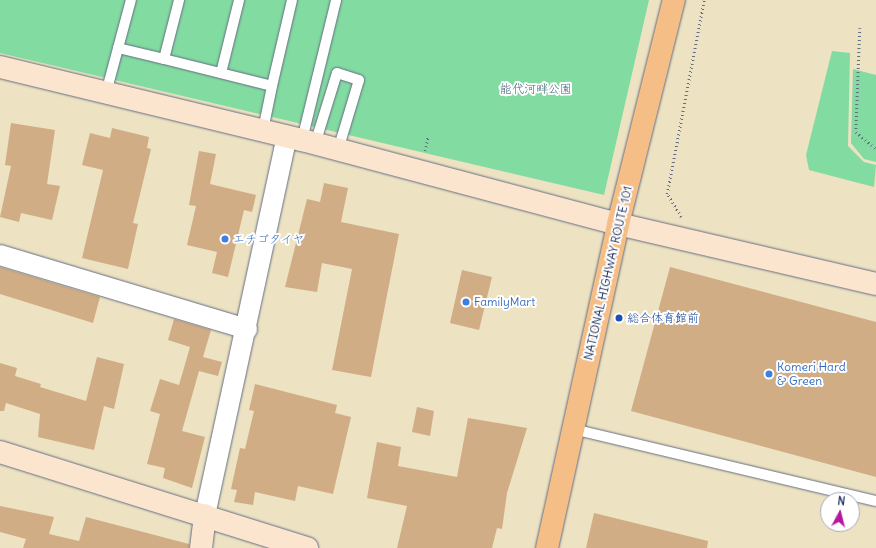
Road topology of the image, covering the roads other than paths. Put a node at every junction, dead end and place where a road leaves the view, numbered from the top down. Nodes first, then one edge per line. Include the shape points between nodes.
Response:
1 (131, 0) edge
2 (179, 0) edge
3 (239, 0) edge
4 (292, 0) edge
5 (336, 0) edge
6 (674, 0) edge
7 (118, 48) junction
8 (164, 59) junction
9 (0, 67) edge
10 (221, 73) junction
11 (272, 86) junction
12 (106, 93) junction
13 (262, 130) junction
14 (301, 140) junction
15 (338, 150) junction
16 (618, 224) junction
17 (0, 255) edge
18 (876, 284) edge
19 (247, 330) junction
20 (573, 429) junction
21 (0, 452) edge
22 (876, 501) edge
23 (205, 515) junction
24 (201, 548) edge
25 (307, 548) edge
26 (547, 548) edge

1 - 7 lane
2 - 8 lane
3 - 10 lane
4 - 11 lane
5 - 14 lane
6 - 16 highway, NATIONAL HIGHWAY ROUTE 101
7 - 8 lane
7 - 12 lane
8 - 10 lane
9 - 12 street
10 - 11 lane
11 - 13 lane
12 - 13 street
13 - 14 street
14 - 15 street
14 - 15 lane via 337,73 359,80
14 - 19 street
15 - 16 street
16 - 18 street
16 - 20 highway, NATIONAL HIGHWAY ROUTE 101
17 - 19 street
19 - 23 street
20 - 22 lane
20 - 26 highway, NATIONAL HIGHWAY ROUTE 101
21 - 23 street
23 - 24 street
23 - 25 street

